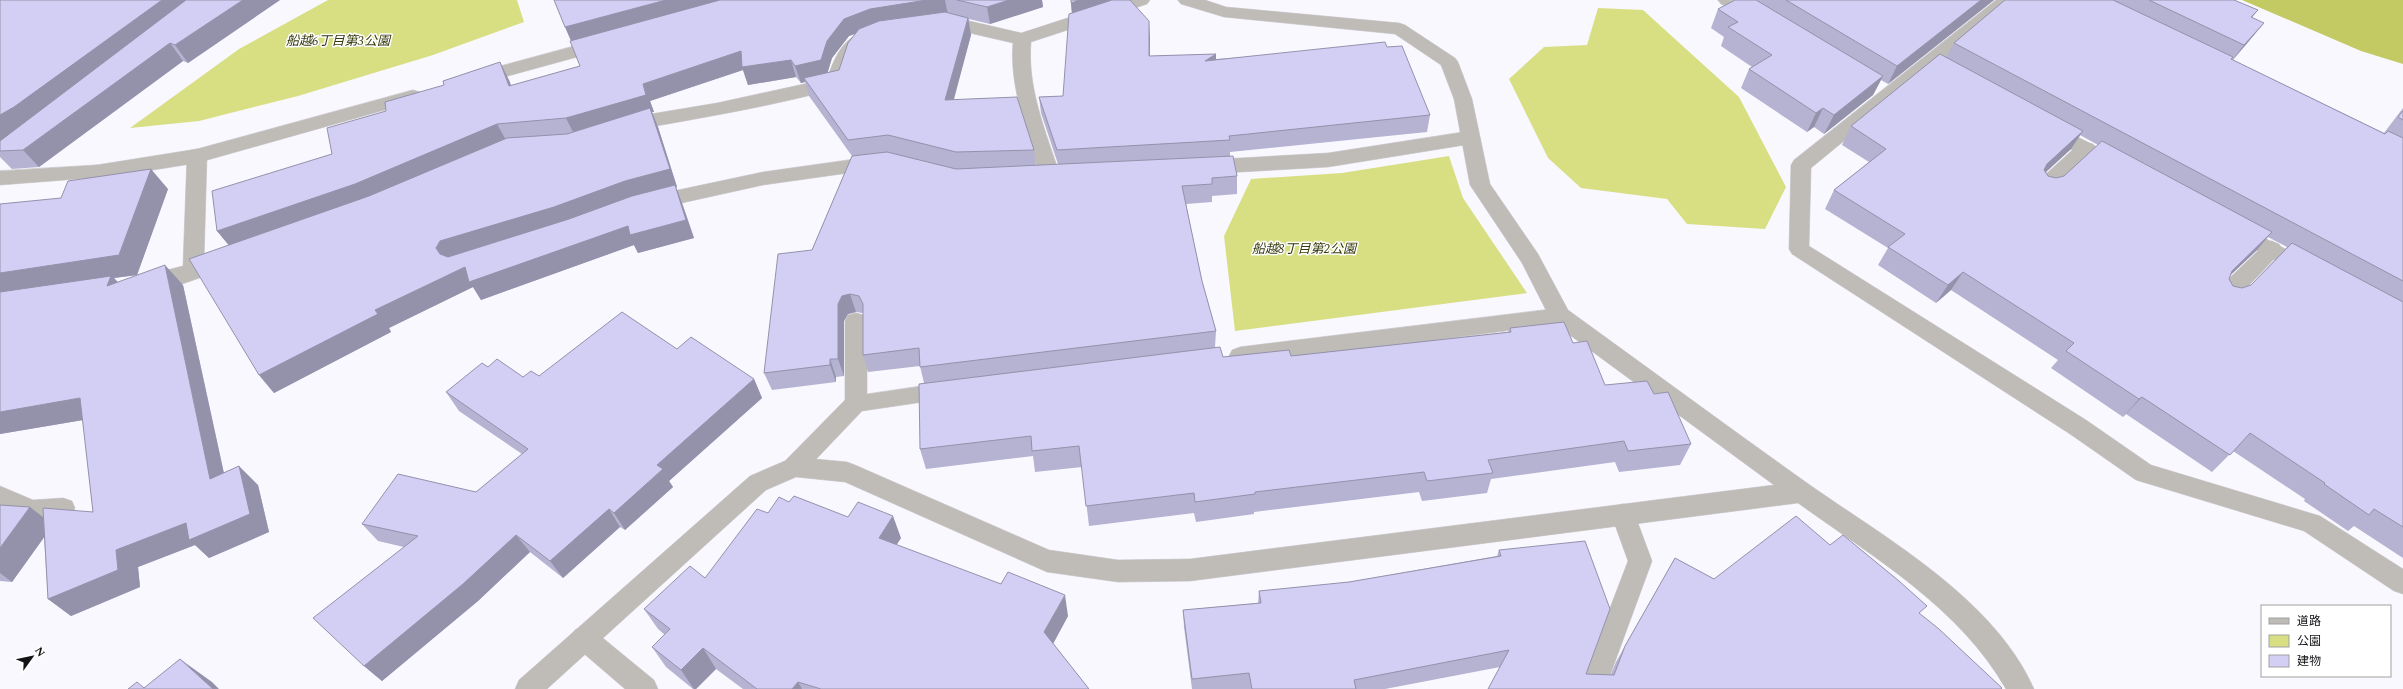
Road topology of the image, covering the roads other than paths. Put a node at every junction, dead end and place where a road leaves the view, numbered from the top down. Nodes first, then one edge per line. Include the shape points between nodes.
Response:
1 (1141, 0) edge
2 (1187, 0) edge
3 (1727, 0) edge
4 (1996, 2) edge
5 (1776, 25) edge
6 (926, 26) edge
7 (880, 32) edge
8 (624, 38) edge
9 (1022, 39) junction
10 (1929, 63) junction
11 (1950, 74) edge
12 (456, 84) edge
13 (434, 90) edge
14 (2032, 119) edge
15 (611, 132) edge
16 (1470, 138) junction
17 (2086, 149) junction
18 (197, 156) junction
19 (892, 161) edge
20 (1185, 168) edge
21 (1027, 175) edge
22 (2134, 175) edge
23 (0, 178) edge
24 (2043, 188) edge
25 (634, 207) edge
26 (2217, 220) edge
27 (2272, 249) junction
28 (243, 255) edge
29 (192, 271) junction
30 (2327, 279) edge
31 (130, 286) edge
32 (2225, 296) edge
33 (1560, 316) junction
34 (856, 320) dead end
35 (1220, 358) edge
36 (967, 389) edge
37 (856, 402) junction
38 (794, 467) junction
39 (1802, 492) junction
40 (0, 496) edge
41 (63, 508) edge
42 (1623, 514) junction
43 (2403, 583) edge
44 (584, 638) junction
45 (528, 689) edge
46 (645, 689) edge
47 (1592, 689) edge
48 (2021, 689) edge

1 - 9 street
2 - 16 street via 1224,12 1399,29 1449,62 1463,99
3 - 5 street
4 - 10 street
6 - 9 street via 948,22
7 - 15 street via 856,41 842,59 835,83 717,109 645,121
8 - 12 street
9 - 21 street via 1019,54 1029,103 1058,174
10 - 11 street
10 - 43 street via 1883,90 1800,165 1799,249 2078,427 2144,473 2311,523
13 - 18 street
14 - 17 street
16 - 20 street via 1328,160
16 - 33 street via 1480,185 1531,259
17 - 22 street
17 - 24 street
18 - 23 street via 97,172
18 - 29 street
19 - 25 street via 768,177 701,189
26 - 27 street
27 - 30 street
27 - 32 street
28 - 29 street
29 - 31 street via 160,281
33 - 35 street
33 - 39 street
34 - 37 street
36 - 37 street
37 - 38 street
38 - 42 street via 847,472 1047,561 1118,570 1190,570
38 - 44 street via 758,483
39 - 42 street
39 - 48 street via 1906,568 1974,623 2012,670
40 - 41 street via 32,510
42 - 47 street via 1640,560
44 - 45 street
44 - 46 street

